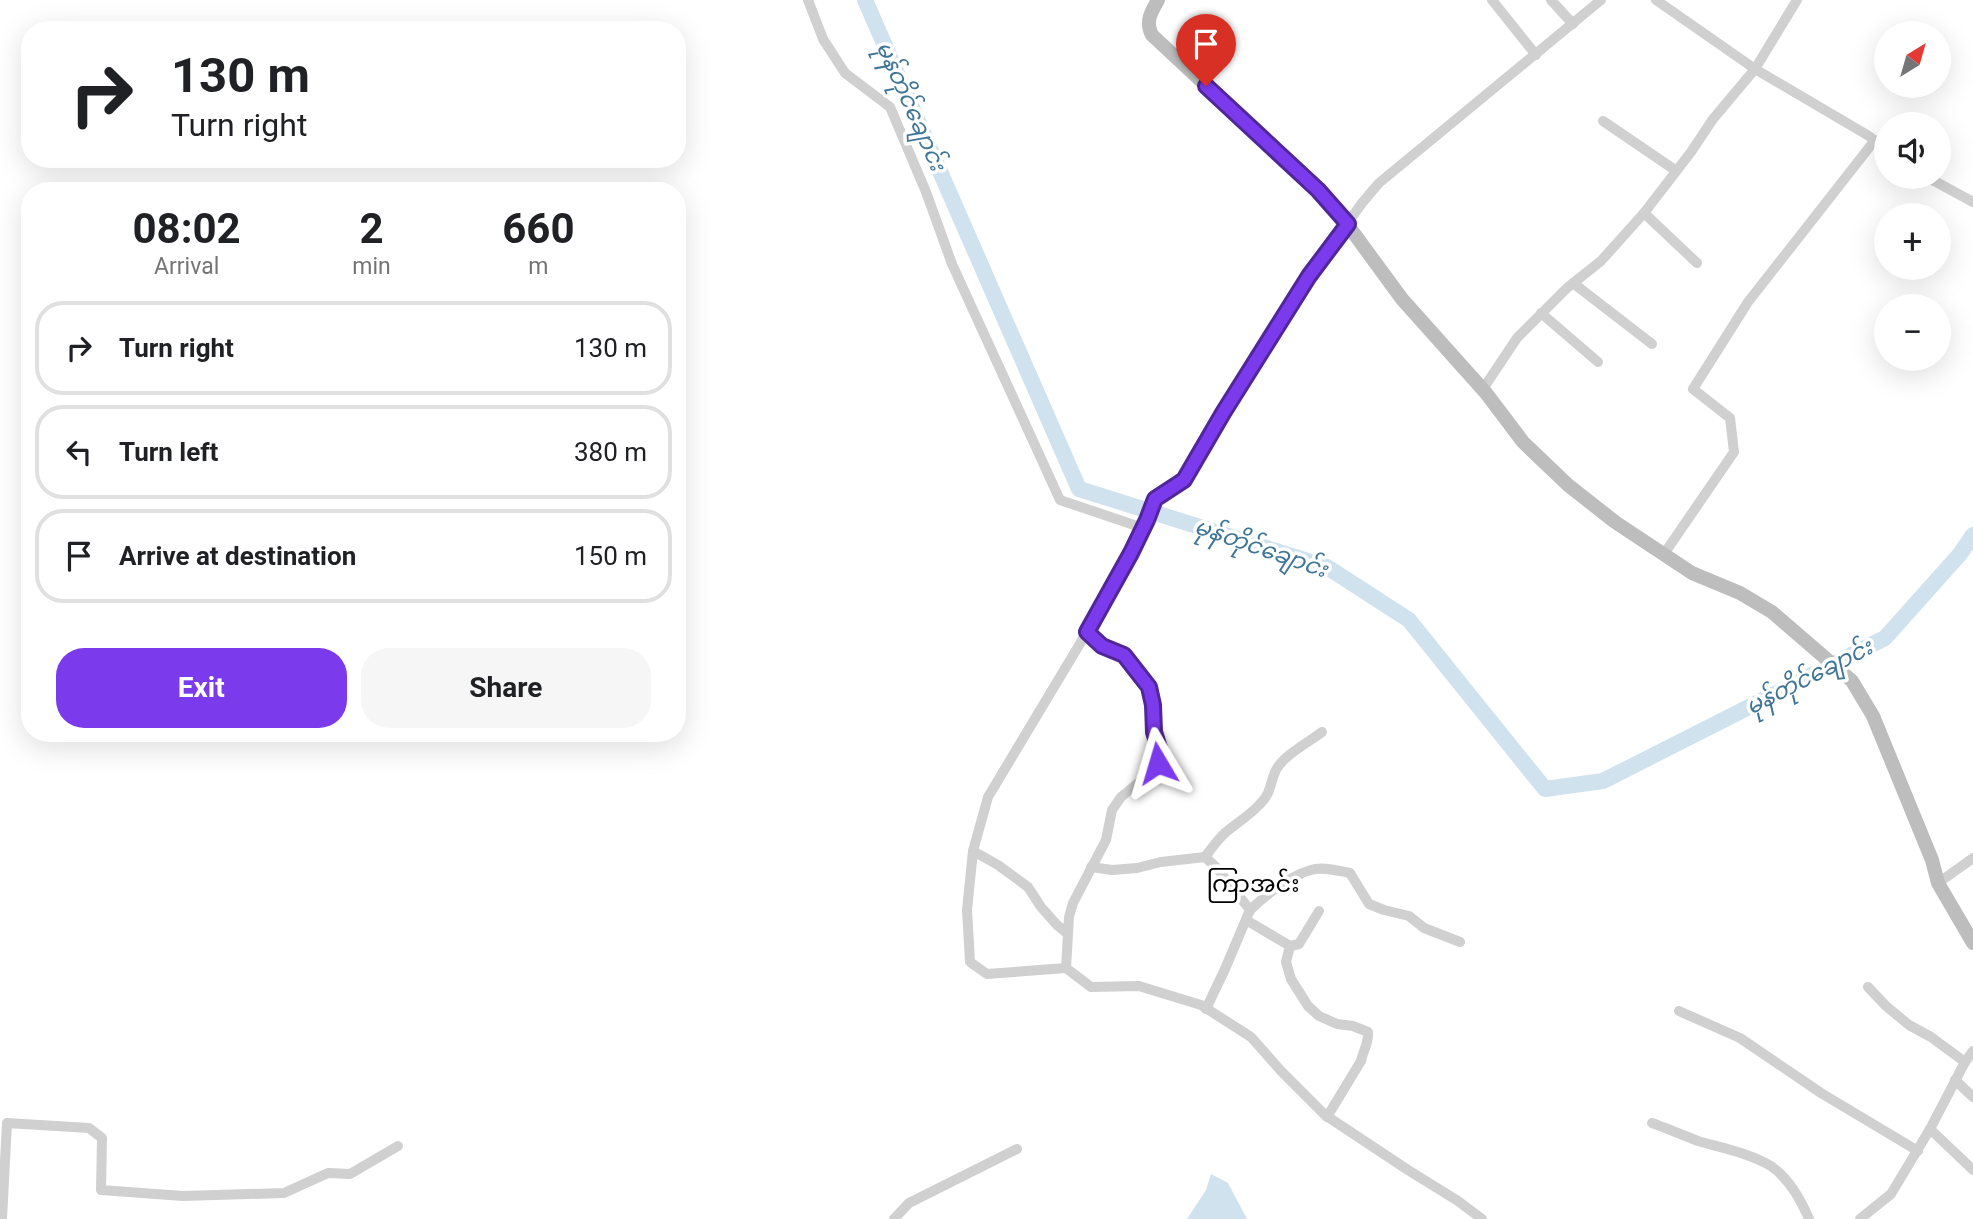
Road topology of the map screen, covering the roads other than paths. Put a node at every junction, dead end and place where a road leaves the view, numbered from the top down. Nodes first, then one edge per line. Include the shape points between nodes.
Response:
1 (808, 0) edge
2 (1158, 0) edge
3 (1492, 0) edge
4 (1551, 0) edge
5 (1601, 0) edge
6 (1656, 0) edge
7 (1797, 0) edge
8 (1573, 24) junction
9 (1536, 55) junction
10 (1755, 69) junction
11 (1603, 121) dead end
12 (1874, 140) edge
13 (1874, 142) edge
14 (1675, 170) junction
15 (1949, 189) edge
16 (1973, 202) edge
17 (1644, 213) junction
18 (1348, 224) junction
19 (1698, 263) dead end
20 (1573, 283) junction
21 (1541, 313) junction
22 (1653, 344) dead end
23 (1598, 362) dead end
24 (1483, 389) junction
25 (1145, 524) junction
26 (1664, 554) junction
27 (1087, 632) junction
28 (1322, 732) dead end
29 (973, 852) junction
30 (1205, 857) junction
31 (1973, 858) edge
32 (1091, 867) junction
33 (1938, 883) junction
34 (1319, 911) dead end
35 (1248, 915) junction
36 (1067, 933) junction
37 (1460, 942) dead end
38 (1973, 943) edge
39 (1290, 946) junction
40 (1066, 968) junction
41 (1868, 987) dead end
42 (1206, 1009) junction
43 (1679, 1011) dead end
44 (1973, 1051) edge
45 (1965, 1062) junction
46 (1955, 1080) junction
47 (1973, 1097) edge
48 (1327, 1116) junction
49 (1653, 1123) dead end
50 (1930, 1129) junction
51 (398, 1146) dead end
52 (1017, 1149) dead end
53 (1918, 1151) junction
54 (1973, 1170) edge
55 (1, 1201) edge
56 (2, 1219) edge
57 (894, 1219) edge
58 (1482, 1219) edge
59 (1809, 1219) edge
60 (1860, 1219) edge

1 - 25 street via 845,73 890,107 952,264 1060,500
2 - 18 street via 1150,15 1152,35 1318,190
3 - 9 street
4 - 8 street
5 - 8 street
6 - 10 street
7 - 10 street
8 - 9 street
9 - 18 street via 1379,183
10 - 12 street
10 - 14 street
11 - 14 street
13 - 26 street via 1748,302 1693,389 1730,418 1734,452
14 - 17 street
15 - 16 street
17 - 19 street
17 - 20 street via 1601,261
18 - 24 street via 1402,299
18 - 25 street via 1309,276 1184,480 1155,499
20 - 21 street
20 - 22 street
21 - 23 street
21 - 24 street via 1517,338
24 - 26 street via 1523,442 1568,485
25 - 27 street
26 - 33 street via 1772,612 1852,681 1873,716
27 - 29 street via 988,797
27 - 32 street via 1102,646 1124,655 1149,687 1160,751 1158,763 1112,810 1106,840
28 - 30 street via 1276,770 1262,802
29 - 36 street via 1028,887
29 - 40 street via 967,910 970,962 987,974
30 - 32 street via 1137,868
30 - 35 street
31 - 33 street
32 - 36 street via 1073,904
33 - 38 street
34 - 39 street via 1299,944
35 - 37 street via 1266,896 1312,869 1350,873 1369,904 1409,916 1424,928
35 - 39 street
35 - 42 street
36 - 40 street
39 - 48 street via 1286,962 1291,979 1308,1006 1336,1024 1368,1032 1361,1061
40 - 42 street via 1091,987 1139,986
41 - 45 street via 1909,1025
42 - 48 street via 1251,1037
43 - 53 street via 1740,1038
44 - 45 street
45 - 46 street
46 - 47 street
46 - 50 street
48 - 58 street
49 - 59 street via 1772,1167 1790,1185
50 - 53 street
50 - 54 street
51 - 55 street via 350,1174 328,1172 284,1193 183,1196 101,1190 102,1138 89,1128 7,1123
52 - 57 street via 909,1203
53 - 60 street via 1891,1194
55 - 56 street

